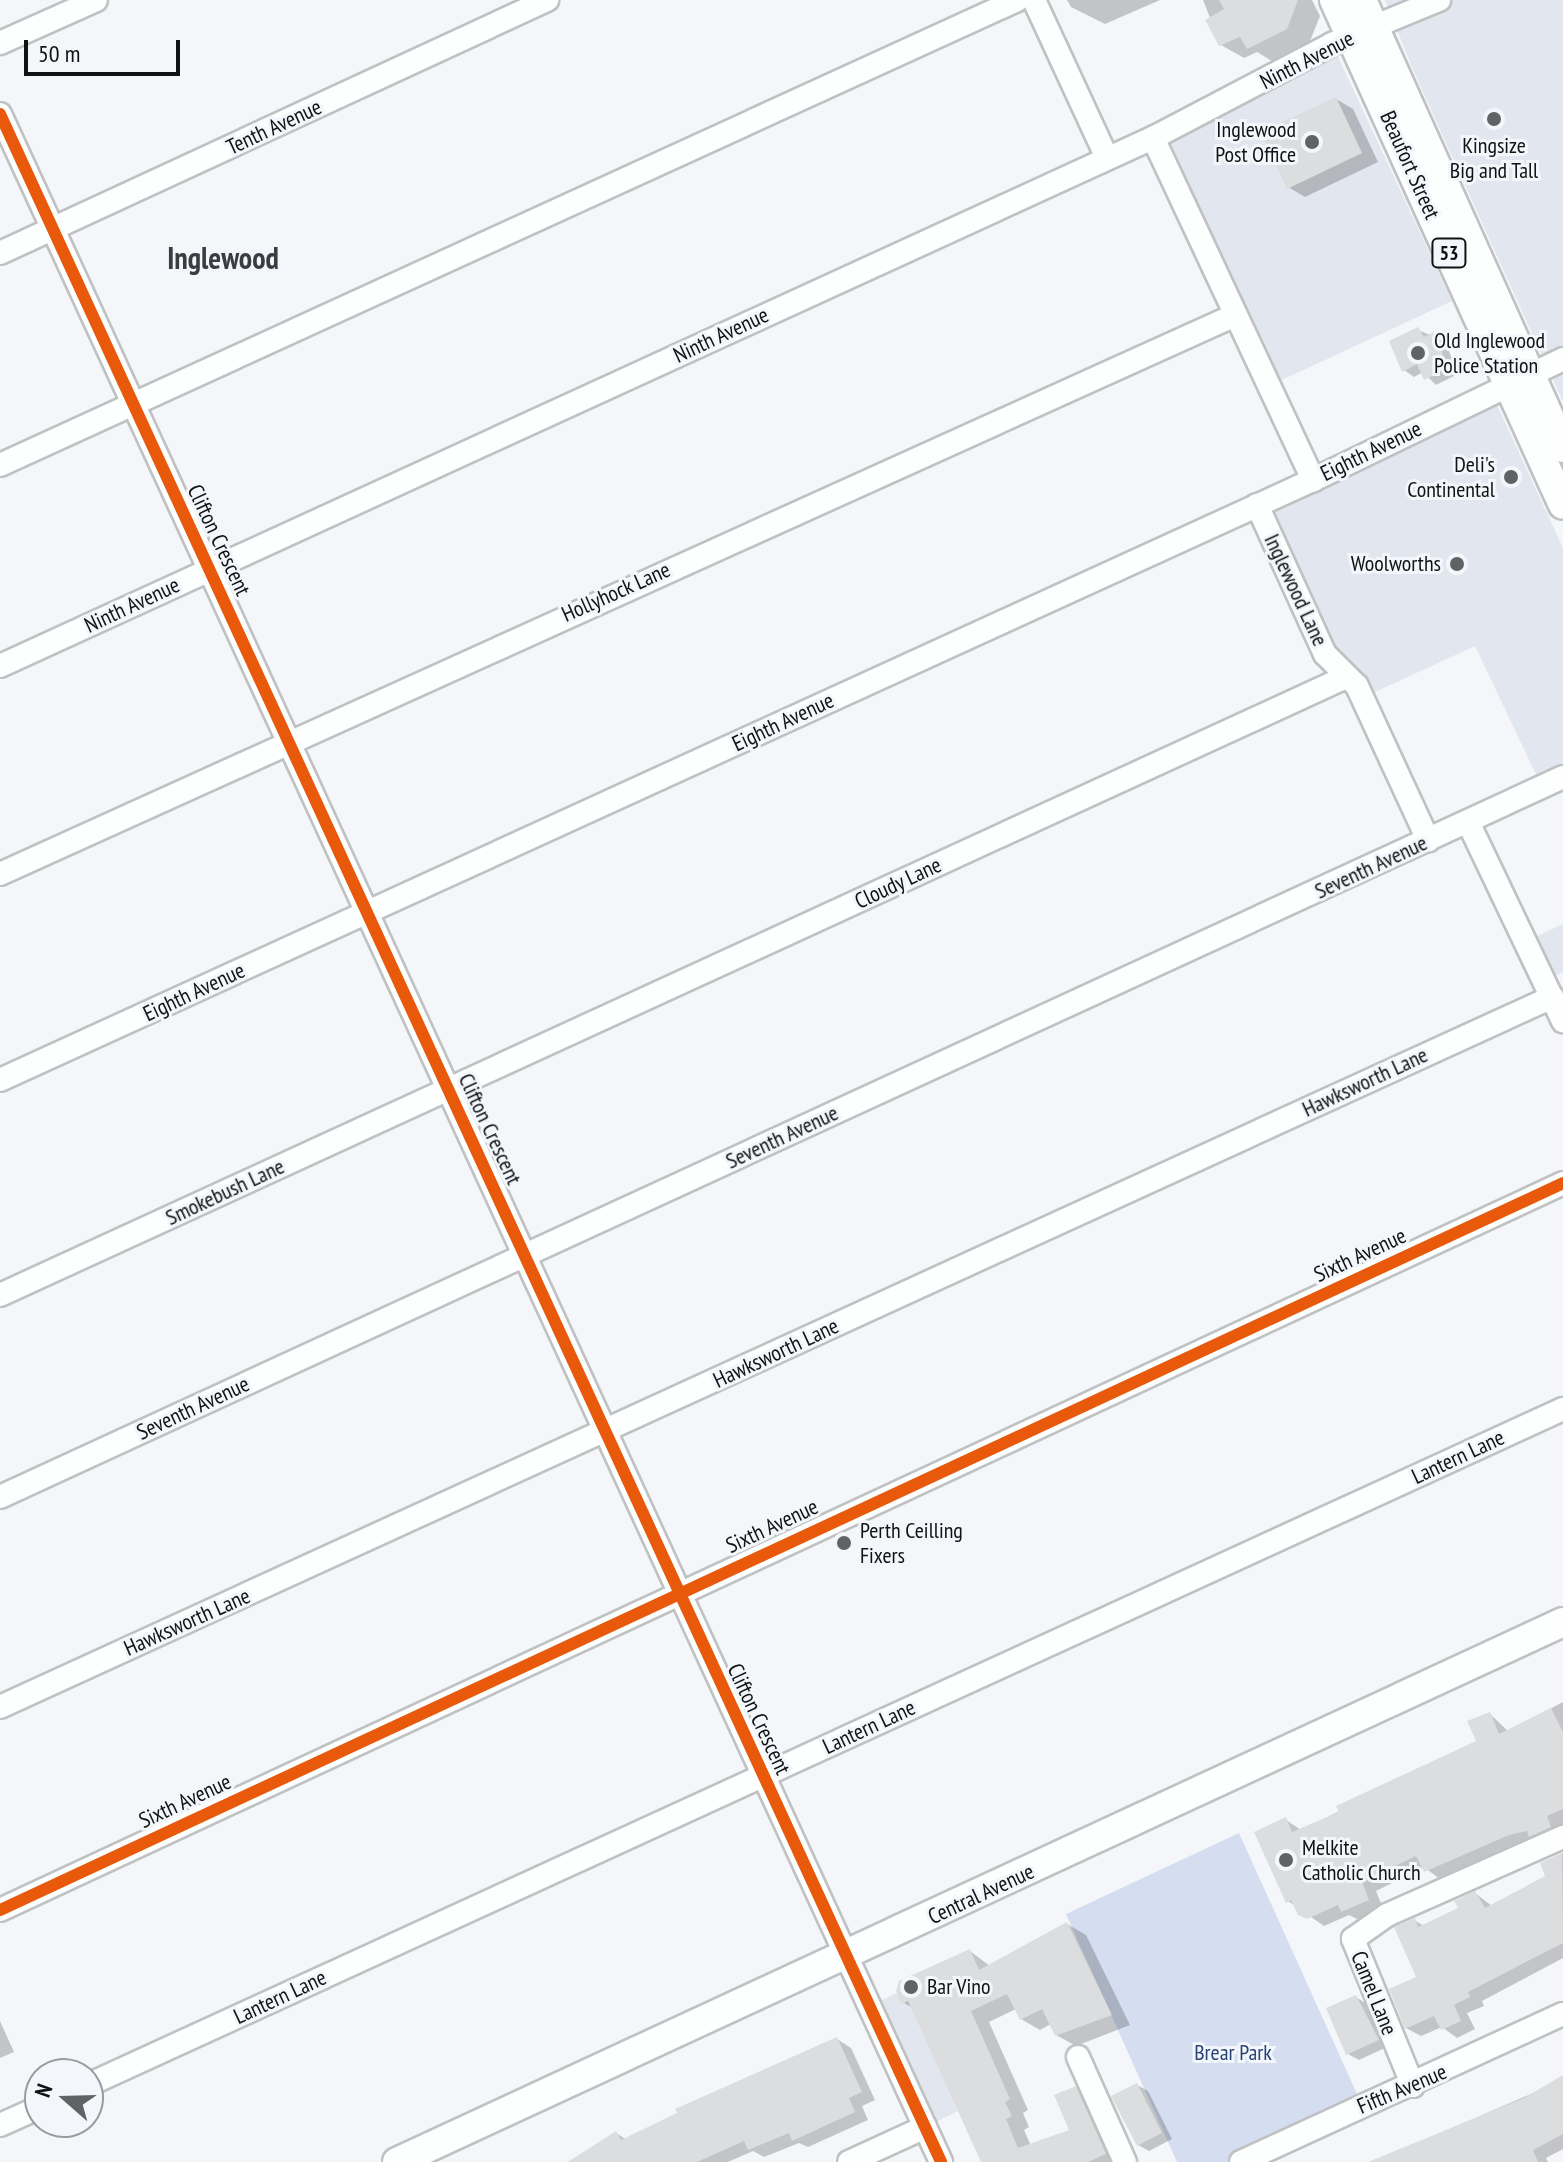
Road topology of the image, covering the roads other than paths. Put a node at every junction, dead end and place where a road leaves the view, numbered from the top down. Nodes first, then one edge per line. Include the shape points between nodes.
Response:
1 (96, 0) edge
2 (547, 0) edge
3 (1017, 0) edge
4 (1034, 0) edge
5 (1334, 0) edge
6 (1362, 0) edge
7 (1439, 0) edge
8 (1364, 31) junction
9 (0, 43) edge
10 (0, 114) edge
11 (1153, 138) junction
12 (1107, 158) junction
13 (51, 230) junction
14 (0, 253) edge
15 (1235, 315) junction
16 (1563, 359) edge
17 (1518, 381) junction
18 (132, 405) junction
19 (1563, 448) edge
20 (0, 465) edge
21 (1313, 480) junction
22 (1257, 505) junction
23 (1563, 505) edge
24 (210, 569) junction
25 (0, 666) edge
26 (1346, 677) junction
27 (289, 739) junction
28 (1563, 777) edge
29 (1468, 822) junction
30 (1428, 840) junction
31 (0, 874) edge
32 (368, 912) junction
33 (1552, 997) junction
34 (1563, 1021) edge
35 (0, 1080) edge
36 (449, 1089) junction
37 (1563, 1183) edge
38 (526, 1255) junction
39 (0, 1295) edge
40 (1563, 1409) edge
41 (606, 1432) junction
42 (0, 1497) edge
43 (679, 1591) junction
44 (1563, 1622) edge
45 (0, 1707) edge
46 (763, 1776) junction
47 (1563, 1837) edge
48 (0, 1910) edge
49 (845, 1957) junction
50 (1563, 2014) edge
51 (1078, 2057) dead end
52 (104, 2078) edge
53 (1413, 2086) junction
54 (24, 2114) edge
55 (0, 2125) edge
56 (925, 2127) junction
57 (397, 2162) edge
58 (849, 2162) edge
59 (941, 2162) edge
60 (1125, 2162) edge
61 (1241, 2162) edge

1 - 9 street
2 - 13 street, Tenth Avenue
3 - 18 street
4 - 12 street
5 - 8 main road, Beaufort Street / 53
6 - 8 main road, Beaufort Street / 53
7 - 8 street, Ninth Avenue
8 - 11 street, Ninth Avenue
8 - 17 main road, Beaufort Street / 53
10 - 13 street, Clifton Crescent
11 - 12 street, Ninth Avenue
11 - 15 street
12 - 24 street, Ninth Avenue
13 - 14 street, Tenth Avenue
13 - 18 street, Clifton Crescent
15 - 21 street
15 - 27 street, Hollyhock Lane
16 - 17 street, Eighth Avenue
17 - 19 main road, Beaufort Street / 53
17 - 21 street, Eighth Avenue
17 - 23 main road, Beaufort Street / 53
18 - 20 street
18 - 24 street, Clifton Crescent
21 - 22 street, Eighth Avenue
22 - 26 street, Inglewood Lane via 1325,654
22 - 32 street, Eighth Avenue
24 - 25 street, Ninth Avenue
24 - 27 street, Clifton Crescent
26 - 30 street, Inglewood Lane via 1357,686
26 - 36 street, Cloudy Lane
27 - 31 street, Hollyhock Lane
27 - 32 street, Clifton Crescent
28 - 29 street, Seventh Avenue
29 - 30 street, Seventh Avenue
29 - 33 street
30 - 38 street, Seventh Avenue
32 - 35 street, Eighth Avenue
32 - 36 street, Clifton Crescent
33 - 34 street
33 - 41 street, Hawksworth Lane
36 - 38 street, Clifton Crescent
36 - 39 street, Smokebush Lane
37 - 43 street, Sixth Avenue
38 - 41 street, Clifton Crescent
38 - 42 street, Seventh Avenue
40 - 46 street, Lantern Lane
41 - 43 street, Clifton Crescent
41 - 45 street, Hawksworth Lane
43 - 46 street, Clifton Crescent
43 - 48 street, Sixth Avenue
44 - 49 main road, Central Avenue
46 - 49 street, Clifton Crescent
46 - 52 street, Lantern Lane
47 - 53 street, Camel Lane via 1387,1915 1353,1939
49 - 56 street, Clifton Crescent
49 - 57 main road, Central Avenue
50 - 53 street, Fifth Avenue
51 - 60 street
53 - 61 street, Fifth Avenue
54 - 55 street
56 - 58 street
56 - 59 street, Clifton Crescent

